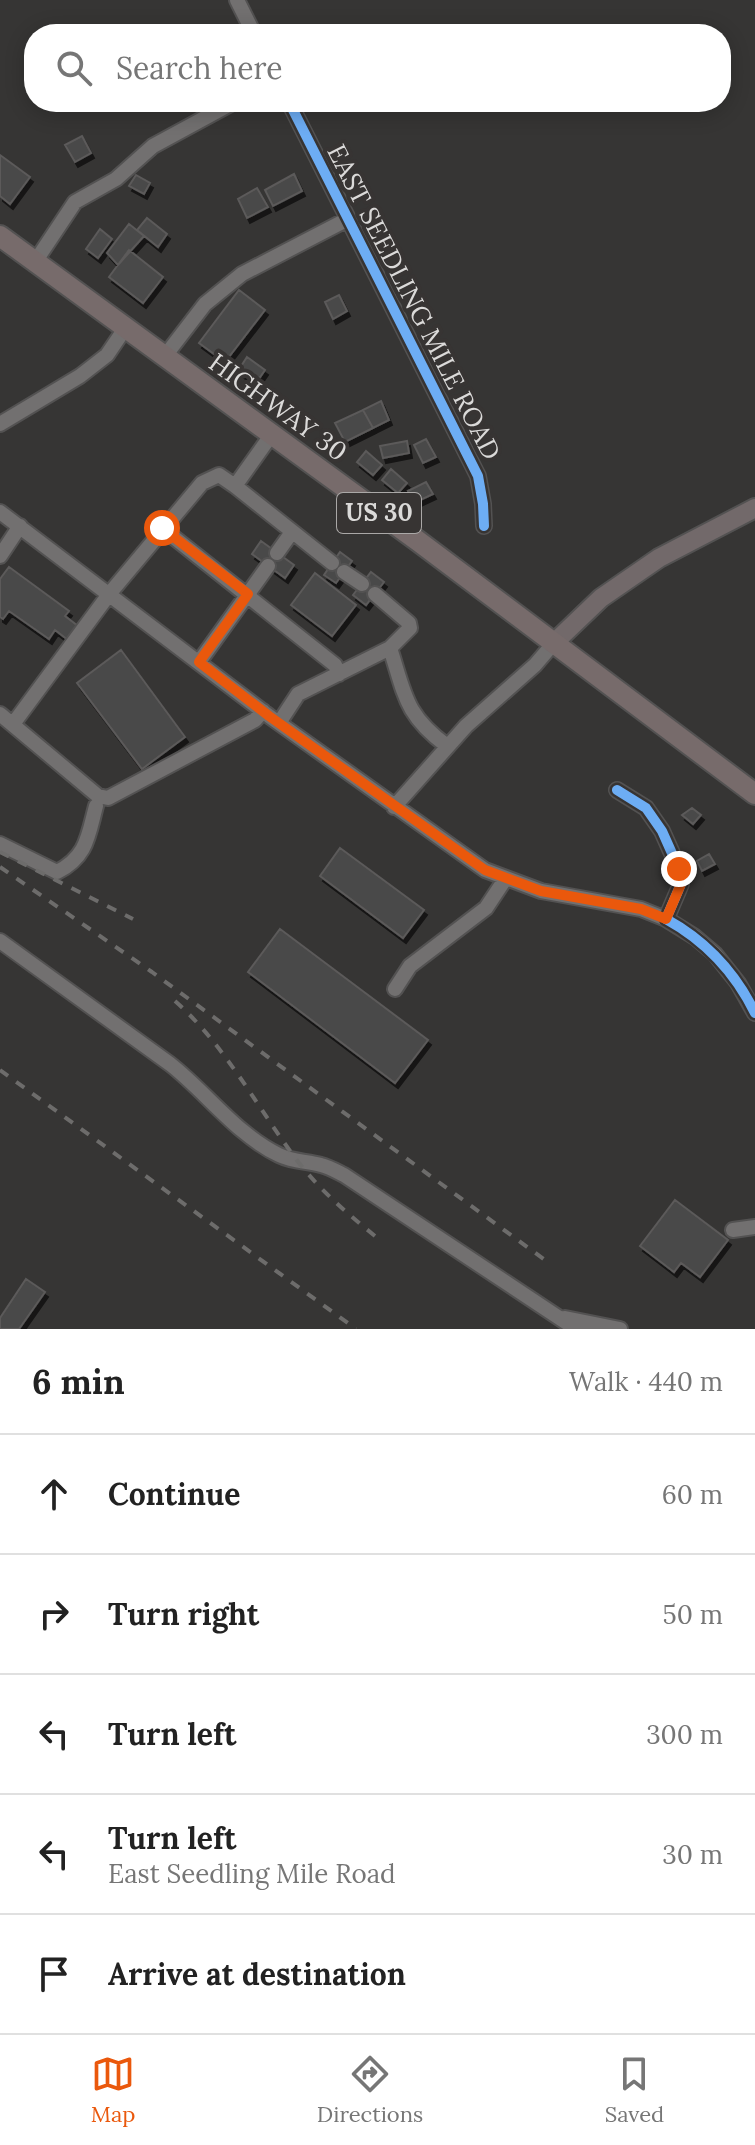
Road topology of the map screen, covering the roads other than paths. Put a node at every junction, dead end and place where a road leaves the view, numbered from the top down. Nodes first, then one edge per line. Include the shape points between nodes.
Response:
1 (237, 0) edge
2 (249, 24) edge
3 (216, 112) edge
4 (294, 112) edge
5 (348, 219) junction
6 (0, 236) edge
7 (35, 262) junction
8 (126, 327) junction
9 (165, 356) junction
10 (0, 424) edge
11 (272, 434) junction
12 (235, 486) junction
13 (755, 508) edge
14 (0, 512) edge
15 (20, 526) junction
16 (484, 526) dead end
17 (162, 528) junction
18 (292, 532) junction
19 (277, 553) dead end
20 (0, 556) edge
21 (268, 566) dead end
22 (362, 584) dead end
23 (110, 593) junction
24 (248, 594) junction
25 (375, 594) dead end
26 (553, 644) junction
27 (390, 648) junction
28 (199, 662) junction
29 (339, 674) junction
30 (263, 711) junction
31 (0, 714) edge
32 (279, 723) junction
33 (13, 724) junction
34 (447, 746) junction
35 (617, 790) dead end
36 (755, 794) edge
37 (96, 806) dead end
38 (394, 807) junction
39 (0, 844) edge
40 (506, 878) junction
41 (666, 919) junction
42 (0, 941) edge
43 (395, 989) dead end
44 (755, 1013) edge
45 (755, 1227) edge
46 (733, 1230) dead end
47 (559, 1317) junction
48 (576, 1329) edge
49 (620, 1329) edge

1 - 2 street
3 - 7 street via 153,146 116,179 75,202
4 - 5 street, EAST SEEDLING MILE ROAD
5 - 9 street via 242,274 205,304
5 - 16 street, EAST SEEDLING MILE ROAD via 478,476
6 - 7 highway, HIGHWAY 30 / US 30
7 - 8 highway, HIGHWAY 30 / US 30
8 - 9 highway, HIGHWAY 30 / US 30
8 - 10 street via 107,355 80,376
9 - 11 highway, HIGHWAY 30 / US 30
11 - 12 street
11 - 26 highway, HIGHWAY 30 / US 30
12 - 17 street via 219,475 202,483
12 - 18 street
13 - 26 main road via 659,558 601,598
14 - 15 street
15 - 20 street
15 - 23 street
17 - 23 street
17 - 24 street
18 - 19 street
18 - 22 street
21 - 24 street
23 - 28 street
23 - 33 street
24 - 28 street
24 - 29 street via 335,665
25 - 27 street via 410,628
26 - 34 street
26 - 36 highway, HIGHWAY 30 / US 30
27 - 29 street
27 - 34 street via 410,710
28 - 30 street
29 - 32 street via 298,694
30 - 32 street
30 - 33 street via 108,798 98,796
31 - 33 street
32 - 38 street
34 - 38 street
35 - 41 street via 646,808 679,869 681,884
37 - 39 street via 81,853 57,872
38 - 40 street via 485,870
40 - 41 street
40 - 43 street via 486,908 410,966
41 - 44 street via 715,954
42 - 47 street via 170,1064 236,1125 277,1154 344,1175
45 - 46 street
47 - 48 street
47 - 49 street

